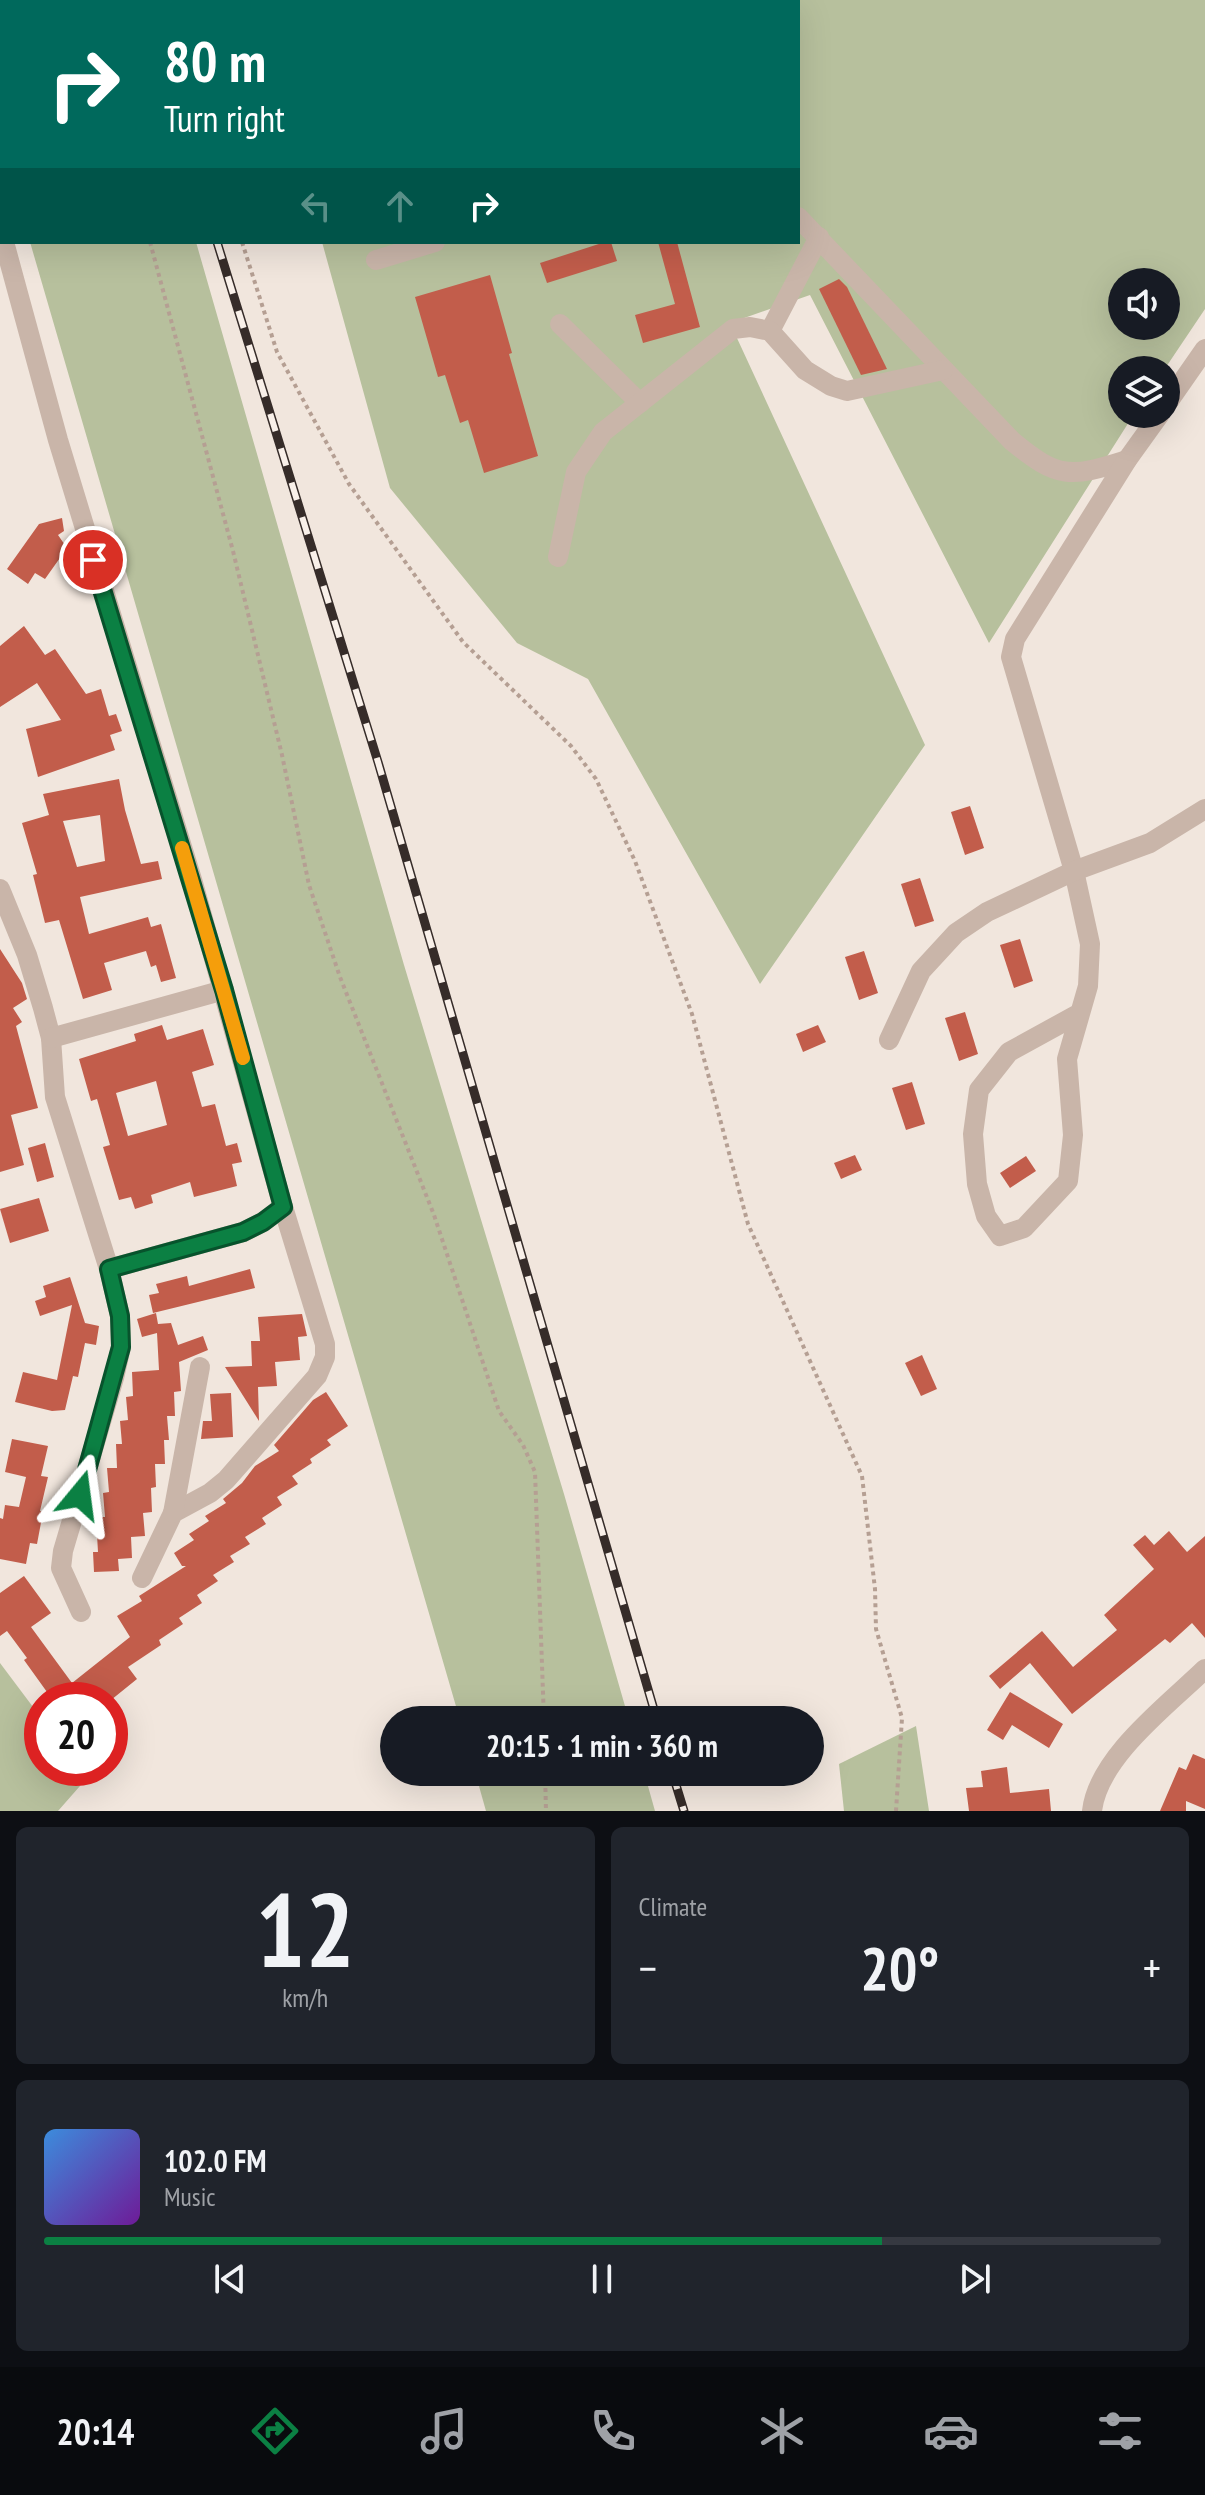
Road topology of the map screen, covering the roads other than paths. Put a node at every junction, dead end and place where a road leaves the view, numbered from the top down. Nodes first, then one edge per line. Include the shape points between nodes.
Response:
1 (800, 219) edge
2 (819, 237) junction
3 (5, 244) edge
4 (428, 244) edge
5 (376, 260) dead end
6 (560, 324) dead end
7 (770, 331) junction
8 (1205, 349) edge
9 (943, 370) junction
10 (1180, 385) edge
11 (640, 403) junction
12 (1150, 428) edge
13 (1127, 460) junction
14 (558, 557) dead end
15 (1205, 809) edge
16 (1074, 871) junction
17 (0, 889) edge
18 (224, 990) junction
19 (1080, 1013) junction
20 (51, 1038) junction
21 (889, 1040) dead end
22 (283, 1207) junction
23 (109, 1269) junction
24 (200, 1367) dead end
25 (173, 1513) junction
26 (142, 1578) dead end
27 (81, 1612) dead end
28 (1205, 1669) edge
29 (1092, 1811) edge

1 - 2 street
2 - 7 street
2 - 9 street
3 - 18 street via 58,440
4 - 5 street
6 - 11 street
7 - 9 street via 805,370 847,391
7 - 11 street via 733,329
8 - 10 street
9 - 13 street via 1040,464 1058,472 1097,470
11 - 14 street via 603,432 576,472
12 - 13 street
13 - 16 street via 1015,639 1011,657
15 - 16 street via 1150,843
16 - 19 street via 1090,944 1088,986
16 - 21 street via 987,912 956,933 921,971
17 - 20 street via 27,955
18 - 20 street
18 - 22 street
19 - 19 street via 1067,1059 1073,1135 1068,1181 1024,1228 1000,1236 986,1216 977,1184 973,1134 979,1090 1009,1052
20 - 23 street via 55,1097
22 - 23 street via 243,1232
22 - 25 street via 323,1332 321,1370 226,1480
23 - 27 street via 121,1347 61,1568
24 - 25 street
25 - 26 street
28 - 29 street via 1120,1754 1103,1777

